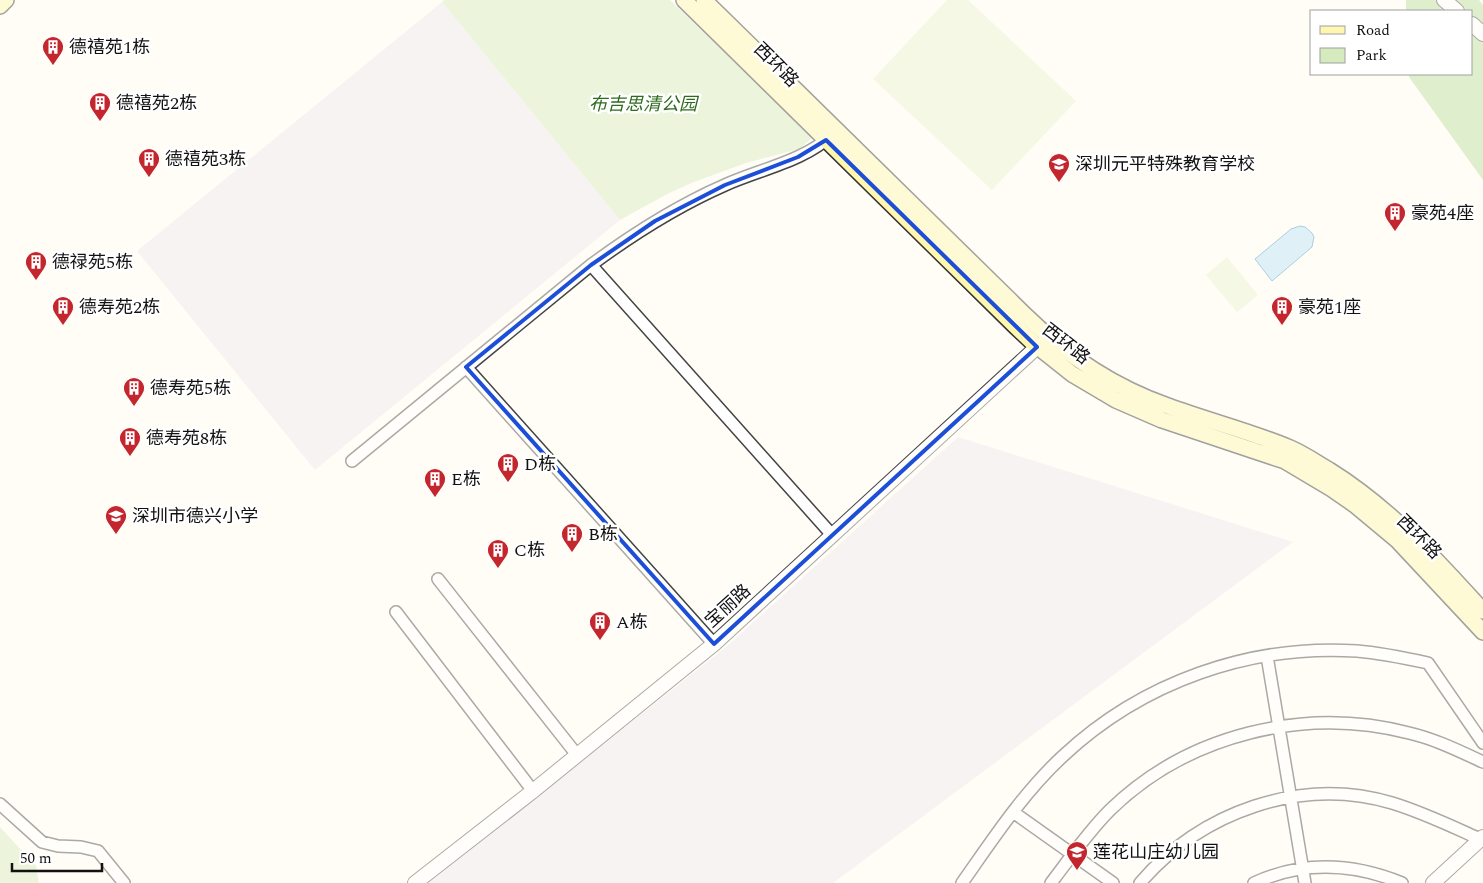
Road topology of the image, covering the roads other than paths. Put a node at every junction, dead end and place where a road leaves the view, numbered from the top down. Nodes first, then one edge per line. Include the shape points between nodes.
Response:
1 (6, 0) edge
2 (684, 0) edge
3 (704, 0) edge
4 (1444, 0) edge
5 (0, 6) edge
6 (1456, 10) edge
7 (1473, 25) edge
8 (1483, 34) edge
9 (831, 135) junction
10 (590, 265) junction
11 (1052, 340) junction
12 (1037, 347) junction
13 (466, 367) junction
14 (352, 461) dead end
15 (833, 536) junction
16 (438, 579) dead end
17 (1483, 610) edge
18 (396, 612) dead end
19 (1483, 632) edge
20 (714, 644) junction
21 (1267, 656) junction
22 (1279, 726) junction
23 (1483, 744) edge
24 (577, 755) junction
25 (1483, 762) edge
26 (533, 791) junction
27 (1291, 797) junction
28 (0, 804) edge
29 (1013, 812) junction
30 (1482, 838) edge
31 (1073, 854) junction
32 (1303, 868) junction
33 (124, 883) edge
34 (415, 883) edge
35 (962, 883) edge
36 (1051, 883) edge
37 (1112, 883) edge
38 (1140, 883) edge
39 (1254, 883) edge
40 (1305, 883) edge
41 (1402, 883) edge
42 (1433, 883) edge

1 - 5 main road
2 - 9 main road, 西环路
3 - 9 main road, 西环路
4 - 6 street
7 - 8 street
9 - 10 street via 798,158 724,185 689,202
9 - 11 main road, 西环路
9 - 12 main road, 西环路
10 - 13 street
10 - 15 street
11 - 12 street, 宝丽路
11 - 17 main road, 西环路 via 1122,387 1167,406 1290,448 1340,477 1407,530
12 - 15 street, 宝丽路
12 - 19 main road, 西环路 via 1072,374 1116,400 1162,420 1285,462 1332,489 1397,540
13 - 14 street
13 - 20 street
15 - 20 street, 宝丽路
16 - 24 street
18 - 26 street
20 - 24 street, 宝丽路
21 - 22 street
21 - 23 street via 1322,650 1358,651 1428,663
21 - 29 street via 1216,667 1182,679 1119,712 1063,756
22 - 25 street via 1323,722 1381,727 1437,741
22 - 27 street
22 - 31 street via 1210,746 1158,772 1112,808
24 - 26 street, 宝丽路
26 - 34 street, 宝丽路
27 - 30 street via 1346,795 1390,802
27 - 32 street
27 - 38 street via 1236,812 1209,825 1178,846
28 - 33 street via 42,842 98,851
29 - 31 street
29 - 35 street
30 - 42 street
31 - 36 street
31 - 37 street
32 - 39 street
32 - 40 street
32 - 41 street via 1356,869

